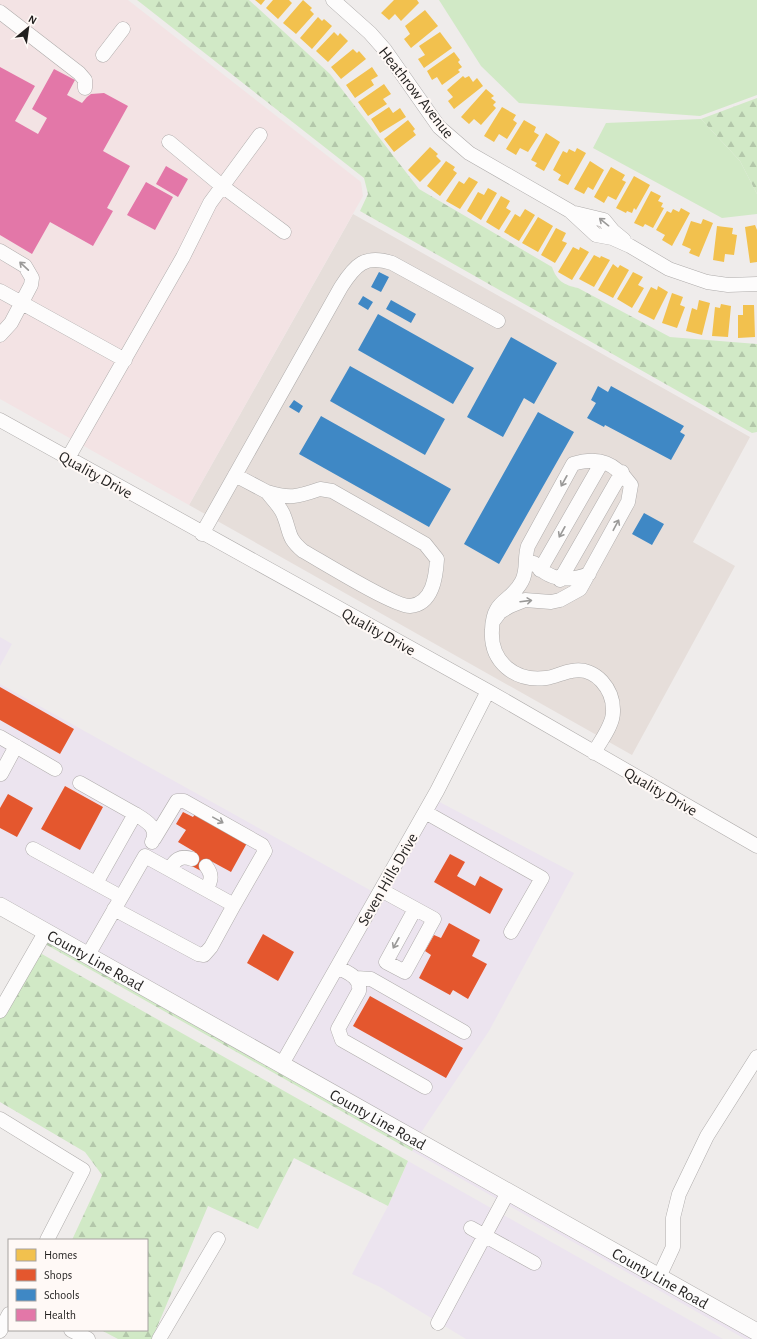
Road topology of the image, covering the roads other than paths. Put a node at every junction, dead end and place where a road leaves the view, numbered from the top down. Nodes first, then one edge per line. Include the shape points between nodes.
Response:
1 (333, 0) edge
2 (0, 12) edge
3 (123, 29) dead end
4 (103, 55) dead end
5 (84, 88) dead end
6 (260, 135) dead end
7 (169, 142) dead end
8 (222, 186) junction
9 (284, 232) dead end
10 (0, 251) edge
11 (757, 284) edge
12 (0, 291) edge
13 (22, 303) junction
14 (498, 321) dead end
15 (0, 335) edge
16 (125, 360) junction
17 (0, 420) edge
18 (68, 458) junction
19 (602, 462) junction
20 (622, 472) junction
21 (236, 475) junction
22 (267, 492) junction
23 (202, 534) junction
24 (528, 546) junction
25 (540, 570) junction
26 (590, 574) junction
27 (560, 580) junction
28 (494, 620) junction
29 (488, 691) junction
30 (0, 737) edge
31 (16, 746) junction
32 (594, 753) junction
33 (55, 768) dead end
34 (0, 774) edge
35 (80, 782) dead end
36 (425, 812) junction
37 (135, 814) junction
38 (154, 839) junction
39 (757, 846) edge
40 (33, 849) dead end
41 (145, 856) junction
42 (192, 859) dead end
43 (206, 866) dead end
44 (170, 869) junction
45 (96, 884) junction
46 (207, 890) junction
47 (381, 890) junction
48 (118, 903) junction
49 (234, 905) junction
50 (0, 906) edge
51 (415, 909) dead end
52 (46, 931) junction
53 (511, 932) dead end
54 (88, 955) junction
55 (337, 967) junction
56 (356, 978) junction
57 (0, 1011) edge
58 (464, 1032) dead end
59 (757, 1057) edge
60 (282, 1064) junction
61 (425, 1087) dead end
62 (0, 1119) edge
63 (508, 1192) junction
64 (471, 1228) dead end
65 (484, 1235) junction
66 (48, 1239) edge
67 (218, 1239) dead end
68 (534, 1263) dead end
69 (659, 1277) junction
70 (8, 1316) edge
71 (438, 1323) dead end
72 (0, 1331) edge
73 (73, 1331) edge
74 (757, 1332) edge
75 (88, 1339) edge
76 (159, 1339) edge

1 - 11 street, Heathrow Avenue via 385,50 439,127 481,161 570,211 604,220 630,246 669,269 688,277 728,285
2 - 5 street via 79,74 85,80
3 - 4 street
6 - 8 street
7 - 8 street
8 - 9 street
8 - 16 street
13 -> 10 street via 32,278 20,263
12 - 13 street
13 - 15 street via 11,323
13 - 16 street
14 - 21 street via 392,263 380,259 359,264 350,272 341,287
16 - 18 street
17 - 18 street, Quality Drive
18 - 23 street, Quality Drive
19 - 20 street
19 -> 24 street via 586,460 573,464
19 -> 25 street
26 -> 20 street via 628,502 630,485
20 - 27 street
21 - 22 street
21 - 23 street
22 - 22 street via 284,514 289,536 303,551 403,605 411,606 421,602 430,591 436,579 437,559 425,544 332,491 320,489 284,498
23 - 29 street, Quality Drive
24 - 25 street via 533,562
24 - 28 street via 523,580 515,593 498,606 494,612
25 - 27 street
26 - 27 street
28 -> 26 street via 500,612 525,600 551,602 570,595 580,589
28 - 32 street via 493,643 497,656 507,670 516,675 545,678 573,670 590,672 601,679 609,692 613,712 609,726
29 - 32 street, Quality Drive
29 - 36 street, Seven Hills Drive
30 - 31 street
31 - 33 street
31 - 34 street
32 - 39 street, Quality Drive
35 - 37 street
36 - 47 street, Seven Hills Drive
36 - 53 street via 542,878
37 - 38 street via 152,827
37 - 45 street
38 - 41 street
38 -> 49 street via 176,801 184,801 262,845 265,851
40 - 45 street
41 - 44 street
41 - 48 street
42 - 44 street via 179,858
43 - 46 street via 211,874
44 - 46 street
45 - 48 street
46 - 49 street
47 - 51 street
47 - 55 street, Seven Hills Drive
48 - 49 street via 198,954 204,955
48 - 54 street
50 - 52 main road, County Line Road
52 - 54 main road, County Line Road
52 - 57 street
54 - 60 main road, County Line Road
55 - 56 street
55 - 60 street, Seven Hills Drive
56 - 58 street via 371,979
56 - 61 street via 360,985 359,991 338,1029 342,1040
59 - 69 street via 707,1136 679,1194 673,1218 673,1247
60 - 63 main road, County Line Road
62 - 66 street via 83,1170
63 - 65 street
63 - 69 main road, County Line Road
64 - 65 street
65 - 68 street
65 - 71 street
67 - 76 street
69 - 74 main road, County Line Road
70 - 72 street
73 - 75 street

